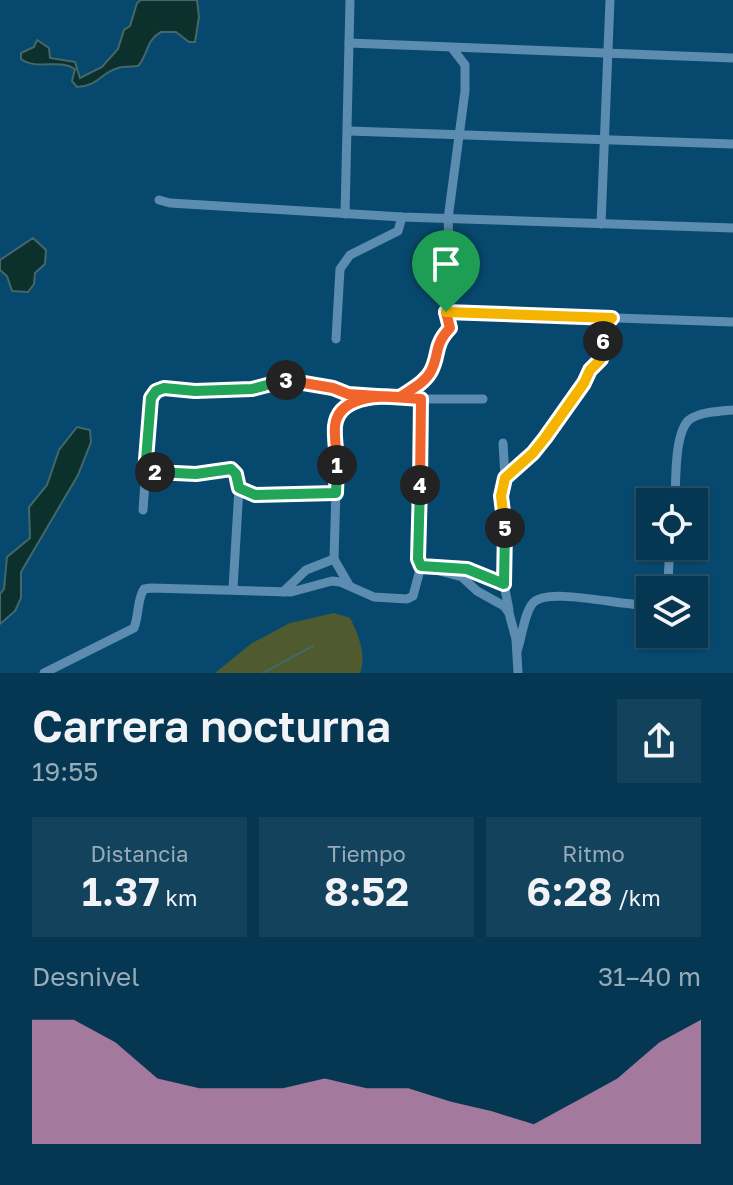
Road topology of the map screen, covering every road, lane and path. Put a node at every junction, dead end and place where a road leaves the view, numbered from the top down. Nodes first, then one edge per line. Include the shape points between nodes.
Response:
1 (350, 0) edge
2 (610, 0) edge
3 (349, 43) junction
4 (452, 48) junction
5 (484, 49) junction
6 (609, 54) junction
7 (733, 58) edge
8 (465, 65) junction
9 (349, 131) junction
10 (460, 135) junction
11 (605, 140) junction
12 (733, 144) edge
13 (159, 200) dead end
14 (345, 214) junction
15 (402, 217) junction
16 (448, 219) junction
17 (601, 224) junction
18 (733, 228) edge
19 (446, 312) junction
20 (472, 313) junction
21 (612, 318) junction
22 (733, 322) edge
23 (450, 328) junction
24 (336, 339) dead end
25 (378, 395) junction
26 (400, 397) junction
27 (421, 399) junction
28 (483, 399) dead end
29 (733, 410) edge
30 (503, 443) dead end
31 (145, 472) junction
32 (505, 478) junction
33 (239, 488) junction
34 (676, 488) edge
35 (336, 493) junction
36 (143, 510) dead end
37 (334, 559) junction
38 (421, 566) junction
39 (504, 584) junction
40 (233, 588) junction
41 (351, 588) junction
42 (283, 592) junction
43 (636, 604) edge
44 (509, 613) junction
45 (517, 651) junction
46 (44, 673) edge
47 (518, 673) edge

1 - 3 street
2 - 6 street
3 - 4 street
3 - 9 street
4 - 5 street
4 - 8 street
5 - 6 street
5 - 8 street
6 - 7 street
6 - 11 street
8 - 10 street
9 - 10 street
9 - 14 street
10 - 11 street
10 - 16 street
11 - 12 street
11 - 17 street
13 - 14 street
14 - 15 street
15 - 16 street
15 - 24 street via 398,231 350,255 340,269
16 - 17 street
16 - 19 street via 451,286
17 - 18 street
19 - 20 street
19 - 23 street
20 - 21 street
20 - 23 street
21 - 22 street
21 - 32 street via 604,327 601,359 533,453
23 - 26 street via 439,340 429,375
25 - 26 street
25 - 31 street via 348,394 293,380 252,389 164,388 151,398
25 - 35 street via 339,414
26 - 27 street
27 - 28 street
27 - 38 street
29 - 34 street via 686,423
30 - 32 street
31 - 33 street via 231,469
31 - 36 street
32 - 39 street
33 - 35 street via 255,495
33 - 40 street
35 - 37 street
37 - 41 street
37 - 42 street via 306,570
38 - 39 street via 467,569
38 - 41 street via 416,590 407,599 374,597
38 - 44 street via 462,577
39 - 44 street
40 - 42 street
40 - 46 street via 144,589 134,628
41 - 42 street via 332,581
43 - 45 street via 543,597 530,607
44 - 45 street
45 - 47 street

